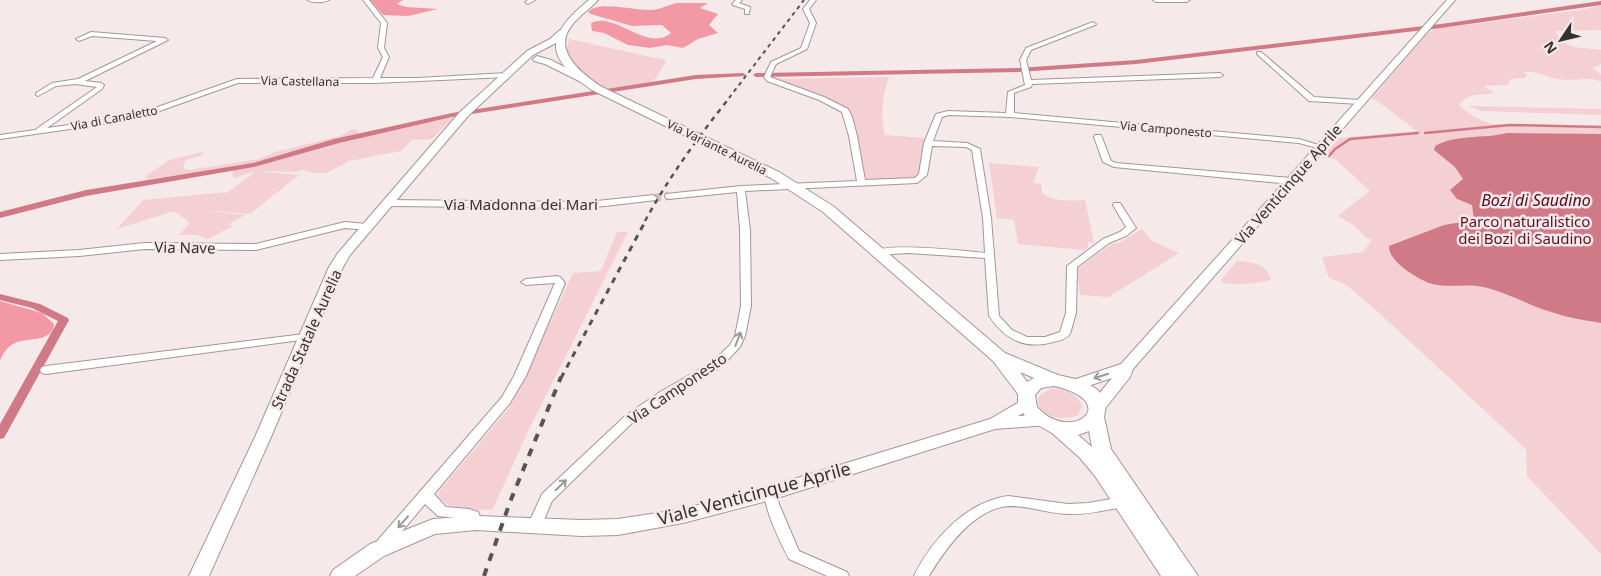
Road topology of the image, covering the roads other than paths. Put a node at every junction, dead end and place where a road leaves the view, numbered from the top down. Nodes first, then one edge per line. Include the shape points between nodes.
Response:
1 (310, 0) edge
2 (326, 0) edge
3 (366, 0) edge
4 (594, 0) edge
5 (739, 0) edge
6 (813, 0) edge
7 (1156, 0) edge
8 (1186, 0) edge
9 (1451, 0) edge
10 (747, 13) dead end
11 (1093, 24) dead end
12 (563, 32) junction
13 (79, 39) dead end
14 (562, 48) junction
15 (1259, 53) dead end
16 (533, 56) junction
17 (507, 75) junction
18 (1220, 75) dead end
19 (584, 80) junction
20 (80, 81) junction
21 (375, 81) junction
22 (1028, 82) junction
23 (225, 85) joint
24 (38, 94) dead end
25 (1360, 102) junction
26 (466, 113) joint
27 (1010, 115) junction
28 (36, 132) junction
29 (0, 137) edge
30 (1098, 137) dead end
31 (928, 143) junction
32 (1321, 147) junction
33 (1291, 181) junction
34 (862, 184) junction
35 (794, 186) junction
36 (741, 189) junction
37 (669, 196) tunnel mouth
38 (653, 198) tunnel mouth
39 (389, 203) junction
40 (1117, 204) dead end
41 (367, 227) junction
42 (878, 252) junction
43 (990, 256) junction
44 (0, 257) edge
45 (526, 282) dead end
46 (304, 337) junction
47 (998, 357) junction
48 (1126, 368) junction
49 (46, 370) dead end
50 (1054, 380) junction
51 (1076, 385) junction
52 (1026, 399) junction
53 (1097, 413) junction
54 (995, 423) junction
55 (1050, 424) junction
56 (771, 492) junction
57 (427, 493) junction
58 (1123, 502) junction
59 (476, 523) junction
60 (535, 525) junction
61 (377, 550) junction
62 (199, 576) edge
63 (340, 576) edge
64 (842, 576) edge
65 (921, 576) edge
66 (1173, 576) edge
67 (1187, 576) edge

1 - 2 street
3 - 21 street via 384,24 382,48 386,57
4 - 12 main road, Strada Statale Aurelia
5 - 10 street via 735,4 746,6
6 - 34 street via 806,9 813,23 804,49 777,60 767,75 769,80 843,110 849,120
7 - 8 street
9 - 25 main road, Via Venticinque Aprile
11 - 22 street via 1028,49 1023,60
12 - 14 main road
12 - 16 main road, Strada Statale Aurelia
13 - 20 street via 91,34 165,40
14 - 16 main road, Strada Statale Aurelia
14 - 19 main road, Via Variante Aurelia via 569,65
15 - 25 street via 1312,99
16 - 17 main road, Strada Statale Aurelia
16 - 19 main road
17 - 21 street, Via Castellana
17 - 26 main road, Strada Statale Aurelia
18 - 22 street
19 - 35 main road, Via Variante Aurelia
20 - 24 street via 54,84
20 - 28 street via 78,83 101,85
21 - 23 street, Via Castellana via 253,80
22 - 27 street via 1029,86 1011,94
23 - 28 street, Via di Canaletto via 151,112
25 - 32 main road, Via Venticinque Aprile
26 - 39 main road, Strada Statale Aurelia
27 - 31 street, Via Camponesto via 940,115 932,127
27 - 32 street, Via Camponesto via 1299,141
28 - 29 street, Via di Canaletto
30 - 33 street via 1107,162 1114,166
31 - 34 street, Via Camponesto via 922,178
31 - 43 street via 967,145 976,149
32 - 33 main road, Via Venticinque Aprile
33 - 48 main road, Via Venticinque Aprile
34 - 35 street, Via Camponesto
35 - 36 street
35 - 42 main road, Via Variante Aurelia via 828,209
36 - 37 street
60 -> 36 street, Via Camponesto via 547,498 628,419 716,365 735,346 746,306
38 - 39 street, Via Madonna dei Mari via 588,205
39 - 41 main road, Strada Statale Aurelia
40 - 43 street via 1131,228 1106,241 1072,266 1071,313 1065,334 1055,339 1042,343 1026,340 1000,326 994,316
41 - 44 street, Via Nave via 345,225 256,247 145,246
41 - 46 main road, Strada Statale Aurelia via 336,267
42 - 43 street via 908,250
42 - 47 main road, Via Variante Aurelia
45 - 57 street via 557,279 560,283 520,376 506,400
46 - 49 street
46 - 62 main road, Strada Statale Aurelia via 263,437
47 - 50 main road, Via Variante Aurelia
47 - 52 main road, Via Variante Aurelia
48 -> 51 main road, Via Venticinque Aprile
48 - 53 main road, Via Venticinque Aprile
50 - 51 main road
50 - 52 main road via 1036,383
51 - 53 main road via 1090,394
52 - 54 main road, Viale Venticinque Aprile
52 - 55 main road via 1034,416
53 - 55 main road via 1089,424 1081,428
53 - 67 main road via 1102,450
54 - 55 main road, Viale Venticinque Aprile
54 - 56 main road, Viale Venticinque Aprile
55 - 58 main road via 1087,453
56 - 60 main road, Viale Venticinque Aprile via 687,515 618,527
56 - 64 street via 772,504 794,555
57 - 59 street via 443,512 470,514
57 -> 61 street
58 - 65 street via 1076,509 1007,500 992,503 974,513 952,535
58 - 66 main road
59 - 60 main road, Viale Venticinque Aprile
59 - 61 main road, Viale Venticinque Aprile via 433,527
61 - 63 main road, Viale Venticinque Aprile

